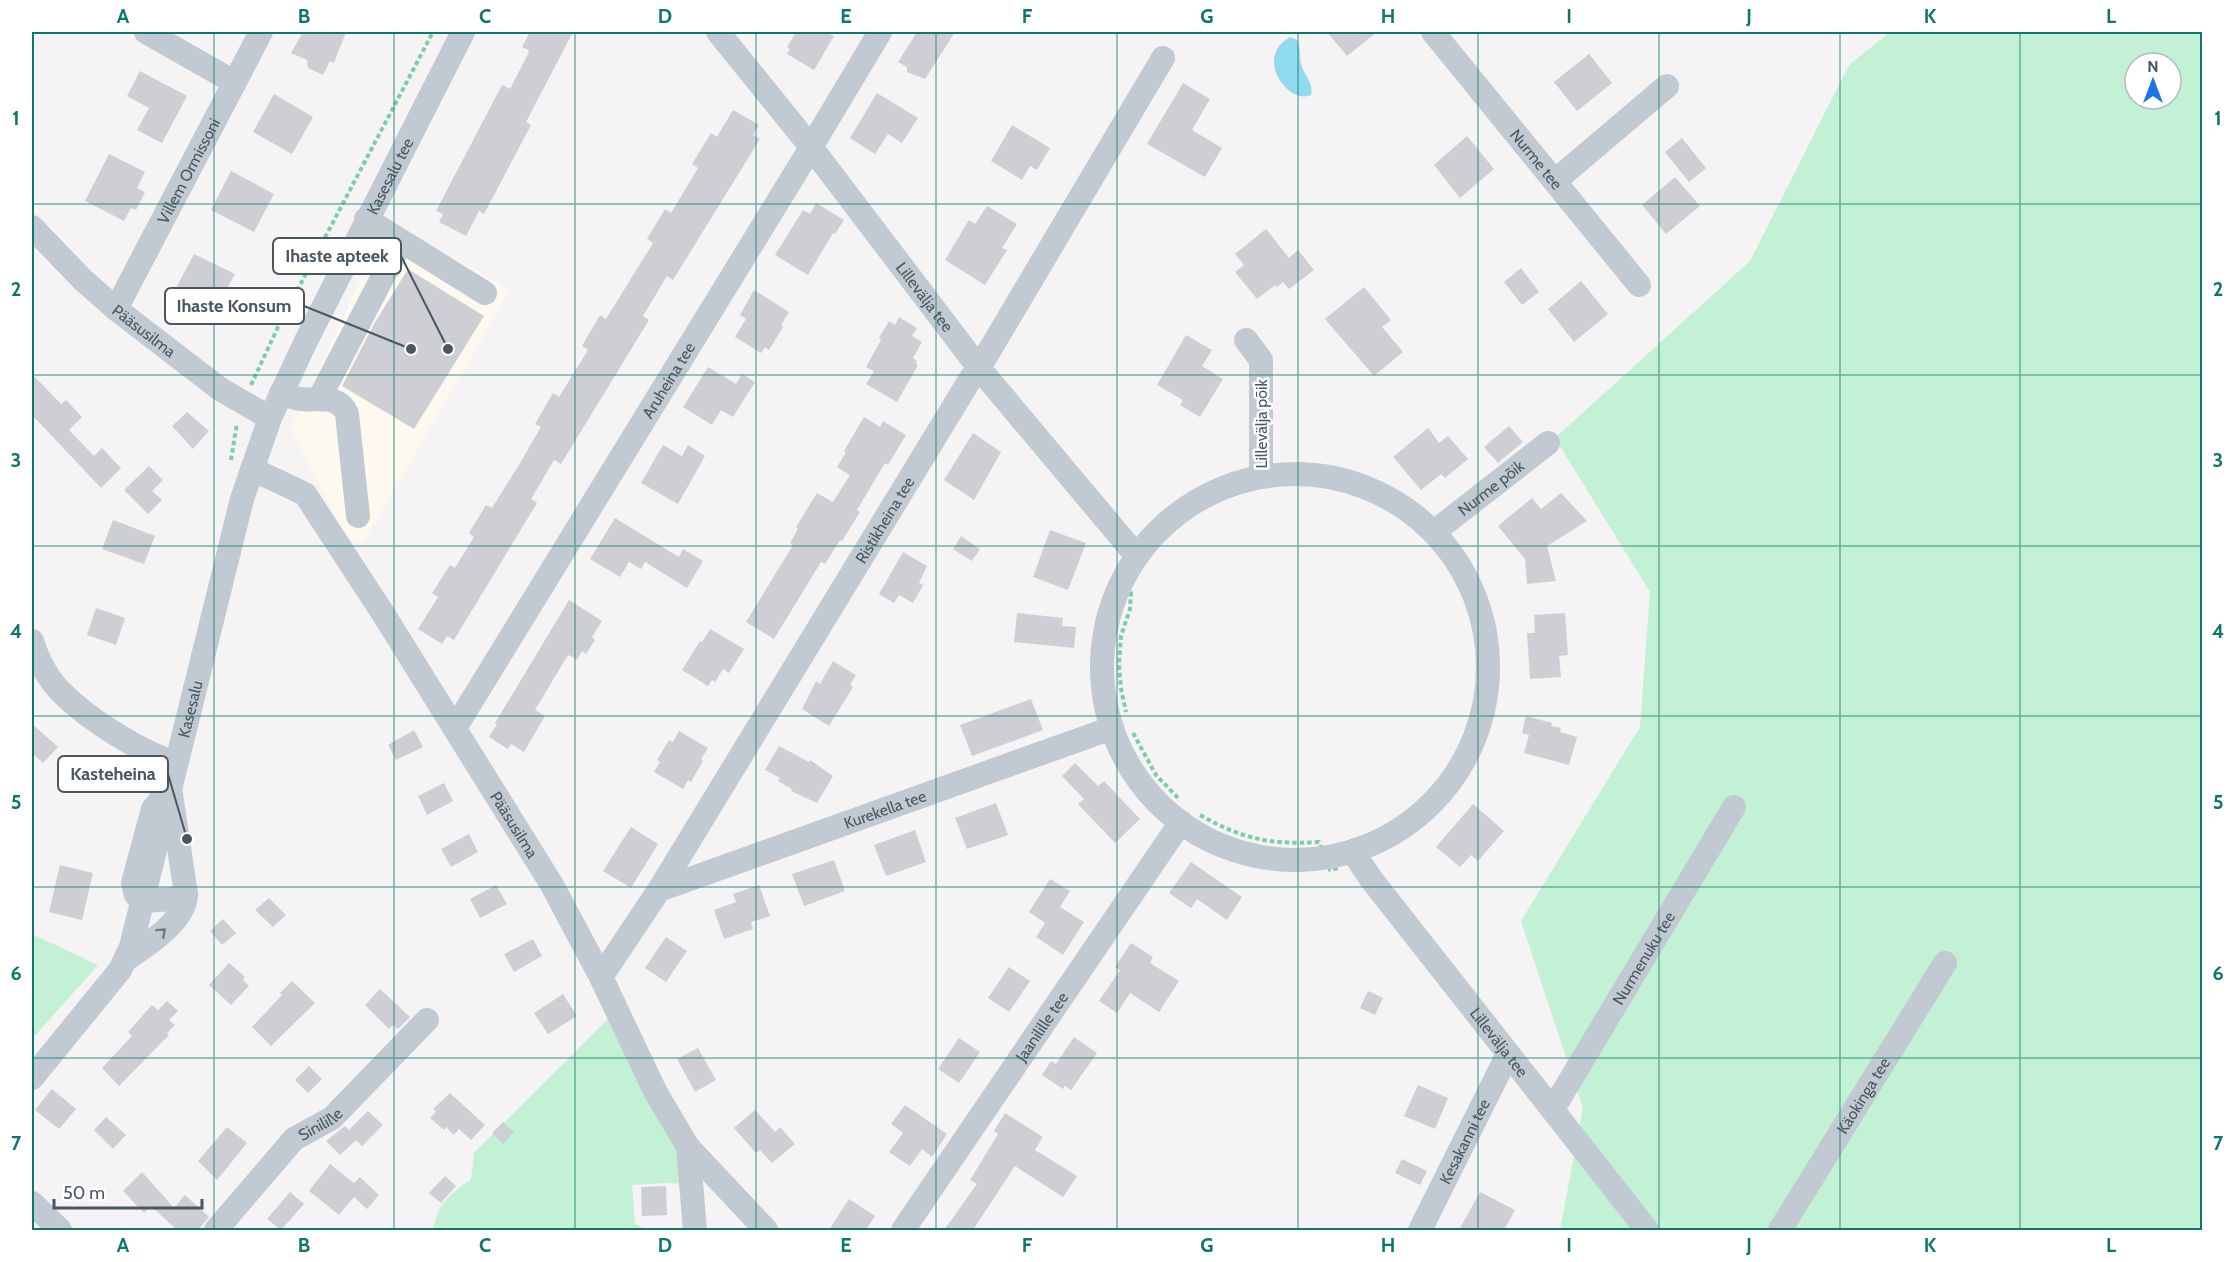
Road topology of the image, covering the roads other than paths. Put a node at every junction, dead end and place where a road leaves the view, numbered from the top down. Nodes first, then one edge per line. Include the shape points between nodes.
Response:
1 (146, 32) edge
2 (261, 32) edge
3 (463, 32) edge
4 (718, 32) edge
5 (880, 32) edge
6 (1434, 32) edge
7 (1162, 58) dead end
8 (234, 81) junction
9 (1667, 86) dead end
10 (811, 147) junction
11 (1554, 181) junction
12 (366, 219) junction
13 (32, 227) edge
14 (401, 242) junction
15 (1639, 285) dead end
16 (485, 293) dead end
17 (116, 309) junction
18 (1246, 340) dead end
19 (979, 368) junction
20 (281, 393) junction
21 (319, 399) junction
22 (270, 417) junction
23 (1548, 443) dead end
24 (252, 469) junction
25 (1261, 477) junction
26 (358, 516) dead end
27 (1434, 532) junction
28 (1139, 553) junction
29 (32, 641) edge
30 (1123, 724) junction
31 (455, 728) junction
32 (176, 763) junction
33 (170, 788) junction
34 (1734, 807) dead end
35 (1186, 812) junction
36 (1350, 861) junction
37 (659, 891) junction
38 (186, 894) junction
39 (143, 901) junction
40 (125, 960) junction
41 (1946, 963) dead end
42 (601, 977) junction
43 (426, 1020) dead end
44 (1508, 1054) junction
45 (32, 1078) edge
46 (1553, 1109) junction
47 (688, 1147) junction
48 (32, 1203) edge
49 (60, 1230) edge
50 (216, 1230) edge
51 (695, 1230) edge
52 (766, 1230) edge
53 (903, 1230) edge
54 (1420, 1230) edge
55 (1647, 1230) edge
56 (1780, 1230) edge

1 - 8 street
2 - 8 street, Villem Ormissoni
3 - 12 street, Kasesalu tee
4 - 10 street, Lillevälja tee
5 - 10 street, Aruheina tee
6 - 11 street, Nurme tee
7 - 19 street, Ristikheina tee
8 - 17 street, Villem Ormissoni
9 - 11 street
10 - 19 street, Lillevälja tee
10 - 31 street, Aruheina tee
11 - 15 street, Nurme tee
12 - 14 street
12 - 20 street, Kasesalu tee
13 - 17 street, Pääsusilma
14 - 16 street
14 - 21 street
17 - 22 street, Pääsusilma via 220,389
18 - 25 street, Lillevälja põik via 1261,360
19 - 28 street, Lillevälja tee via 1130,548
19 - 37 street, Ristikheina tee
20 - 21 street via 299,399
20 - 22 street, Kasesalu tee
21 - 26 street via 337,401 347,414
22 - 24 street, Kasesalu
23 - 27 street, Nurme põik
24 - 31 street, Pääsusilma via 305,494
24 - 32 street, Kasesalu
25 - 27 street via 1298,474 1336,478 1372,489 1405,508
25 - 28 street via 1225,487 1192,503 1163,525
27 - 36 street via 1474,592 1485,627 1489,663 1486,700 1460,768 1438,797 1411,821
28 - 30 street via 1111,607 1102,668 1105,699
29 - 32 street via 38,660 61,693 122,737 150,754
30 - 35 street via 1124,756 1139,781 1159,803
30 - 37 street, Kurekella tee
31 - 42 street, Pääsusilma via 552,885
32 - 33 street, Kasesalu
33 - 38 street
33 - 39 street, Kasesalu
34 - 46 street, Nurmenuku tee
35 - 36 street via 1219,844 1260,856
35 - 53 street, Jaanilille tee
36 - 44 street, Lillevälja tee via 1371,879
37 - 42 street, Ristikheina tee
38 - 39 street via 175,899
40 -> 38 street via 180,915
39 - 40 street, Kasesalu
40 - 45 street, Kasesalu
41 - 56 street, Käokinga tee
42 - 47 street, Pääsusilma via 655,1091
43 - 50 street, Sinilille via 332,1118 294,1139
44 - 46 street, Lillevälja tee
44 - 54 street, Kesakanni tee
46 - 55 street, Lillevälja tee
47 - 51 street, Pääsusilma
47 - 52 street
48 - 49 street

